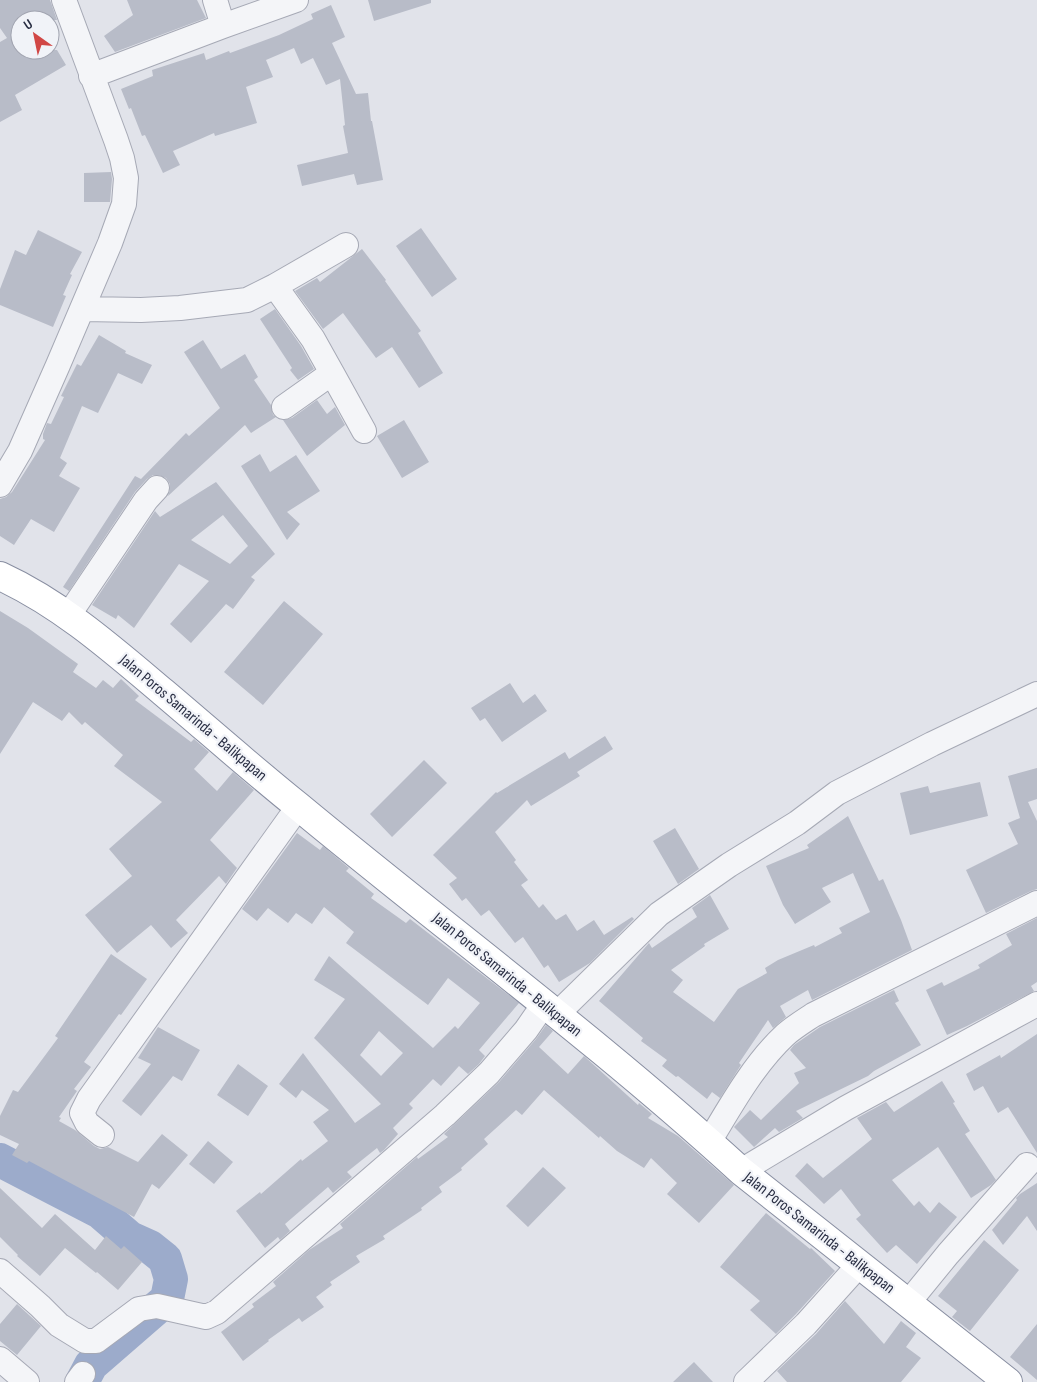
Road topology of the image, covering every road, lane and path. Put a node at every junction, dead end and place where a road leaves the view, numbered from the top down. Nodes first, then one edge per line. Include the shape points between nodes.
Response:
1 (64, 0) edge
2 (214, 0) edge
3 (296, 0) edge
4 (222, 26) junction
5 (92, 76) junction
6 (346, 245) dead end
7 (275, 286) junction
8 (83, 309) junction
9 (332, 373) junction
10 (284, 407) dead end
11 (364, 431) dead end
12 (0, 485) edge
13 (157, 488) dead end
14 (0, 576) edge
15 (68, 616) junction
16 (1037, 694) edge
17 (298, 807) junction
18 (1037, 903) edge
19 (1037, 1004) edge
20 (550, 1009) junction
21 (102, 1136) dead end
22 (709, 1142) junction
23 (1027, 1165) dead end
24 (741, 1171) junction
25 (859, 1264) junction
26 (0, 1271) edge
27 (908, 1303) junction
28 (0, 1359) edge
29 (27, 1382) edge
30 (746, 1382) edge
31 (1008, 1382) edge

1 - 5 street
2 - 4 street
3 - 4 street
4 - 5 street
5 - 8 street via 122,158 126,192 110,243
6 - 7 street
7 - 8 street via 248,300 180,308
7 - 9 street via 313,339
8 - 12 street via 20,452
9 - 10 street
9 - 11 street
13 - 15 street
14 - 15 highway, Jalan Poros Samarinda - Balikpapan via 26,588
15 - 17 highway, Jalan Poros Samarinda - Balikpapan via 130,664
16 - 20 street via 837,793 659,914
17 - 20 highway, Jalan Poros Samarinda - Balikpapan
17 - 21 street via 89,1099 82,1113 87,1123
18 - 22 street via 792,1029 748,1080
19 - 24 street via 846,1108
20 - 22 highway, Jalan Poros Samarinda - Balikpapan
20 - 26 street via 445,1115 217,1312 206,1316 157,1306 140,1309 96,1341 85,1341 59,1325
22 - 24 highway, Jalan Poros Samarinda - Balikpapan
23 - 27 street
24 - 25 highway, Jalan Poros Samarinda - Balikpapan
25 - 27 highway, Jalan Poros Samarinda - Balikpapan
25 - 30 street via 806,1324
27 - 31 highway, Jalan Poros Samarinda - Balikpapan
28 - 29 street

